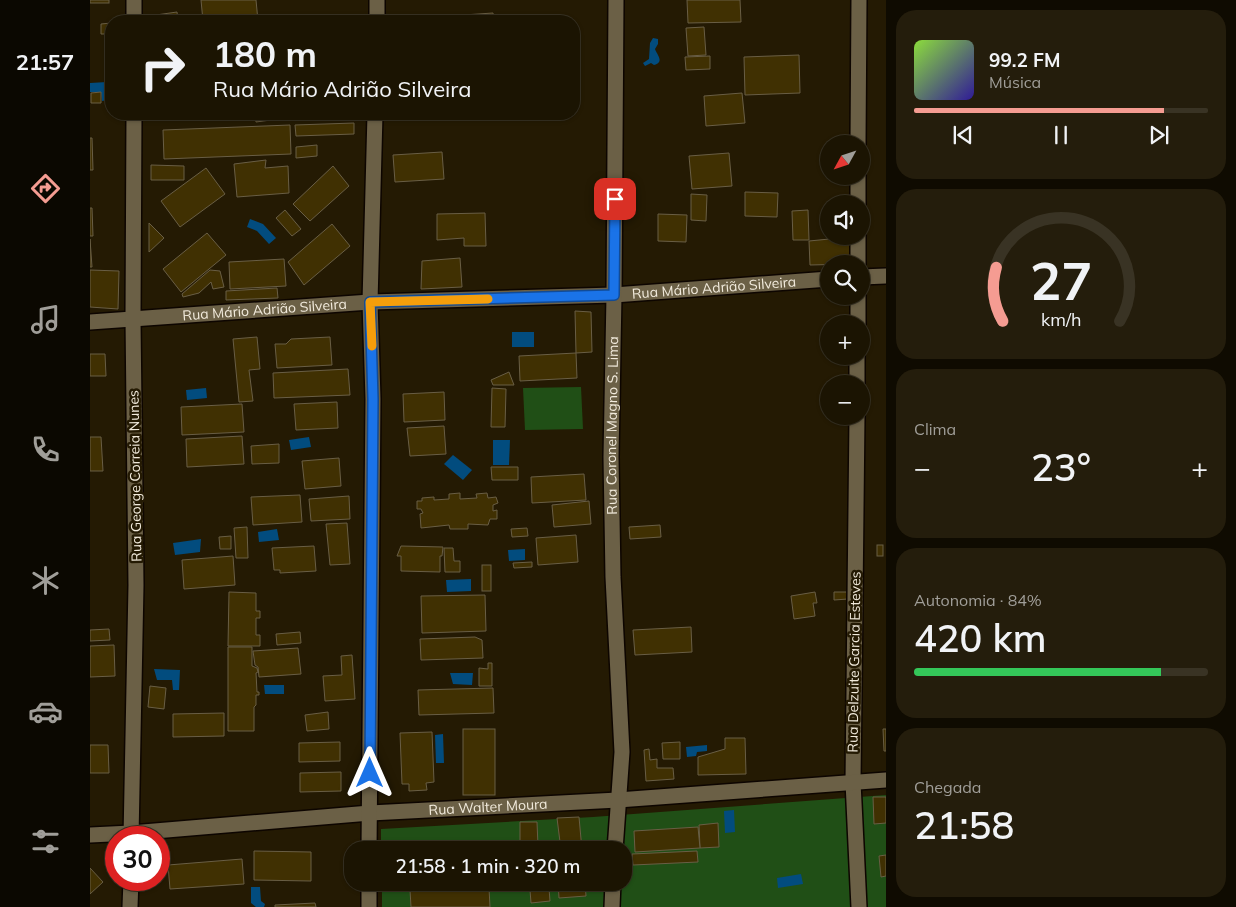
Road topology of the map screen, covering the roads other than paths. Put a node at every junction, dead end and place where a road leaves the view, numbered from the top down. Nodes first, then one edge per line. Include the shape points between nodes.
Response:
1 (134, 0) edge
2 (376, 0) edge
3 (616, 0) edge
4 (858, 0) edge
5 (134, 15) edge
6 (377, 15) edge
7 (134, 120) edge
8 (375, 120) edge
9 (858, 135) edge
10 (886, 276) edge
11 (870, 277) edge
12 (820, 280) edge
13 (614, 295) junction
14 (370, 302) junction
15 (133, 319) junction
16 (90, 322) edge
17 (857, 425) edge
18 (886, 780) edge
19 (853, 782) junction
20 (618, 800) junction
21 (370, 812) junction
22 (131, 826) edge
23 (170, 831) edge
24 (90, 835) edge
25 (105, 835) edge
26 (370, 841) edge
27 (616, 841) edge
28 (131, 891) edge
29 (369, 891) edge
30 (613, 891) edge
31 (130, 907) edge
32 (369, 907) edge
33 (612, 907) edge
34 (859, 907) edge

1 - 5 street
2 - 6 street
3 - 13 street, Rua Coronel Magno S. Lima
4 - 9 street
7 - 15 street, Rua George Correia Nunes
8 - 14 street
10 - 11 street
12 - 13 street, Rua Mário Adrião Silveira
13 - 14 street, Rua Mário Adrião Silveira
13 - 20 street, Rua Coronel Magno S. Lima via 613,577 622,752
14 - 15 street, Rua Mário Adrião Silveira
14 - 21 street via 373,399
15 - 16 street, Rua Mário Adrião Silveira
15 - 22 street, Rua George Correia Nunes via 136,585
17 - 19 street, Rua Delzuite Garcia Esteves
18 - 19 street, Rua Walter Moura
19 - 20 street, Rua Walter Moura
19 - 34 street, Rua Delzuite Garcia Esteves
20 - 21 street, Rua Walter Moura
20 - 27 street, Rua Coronel Magno S. Lima
21 - 23 street, Rua Walter Moura
21 - 26 street
24 - 25 street, Rua Walter Moura
28 - 31 street
29 - 32 street
30 - 33 street

